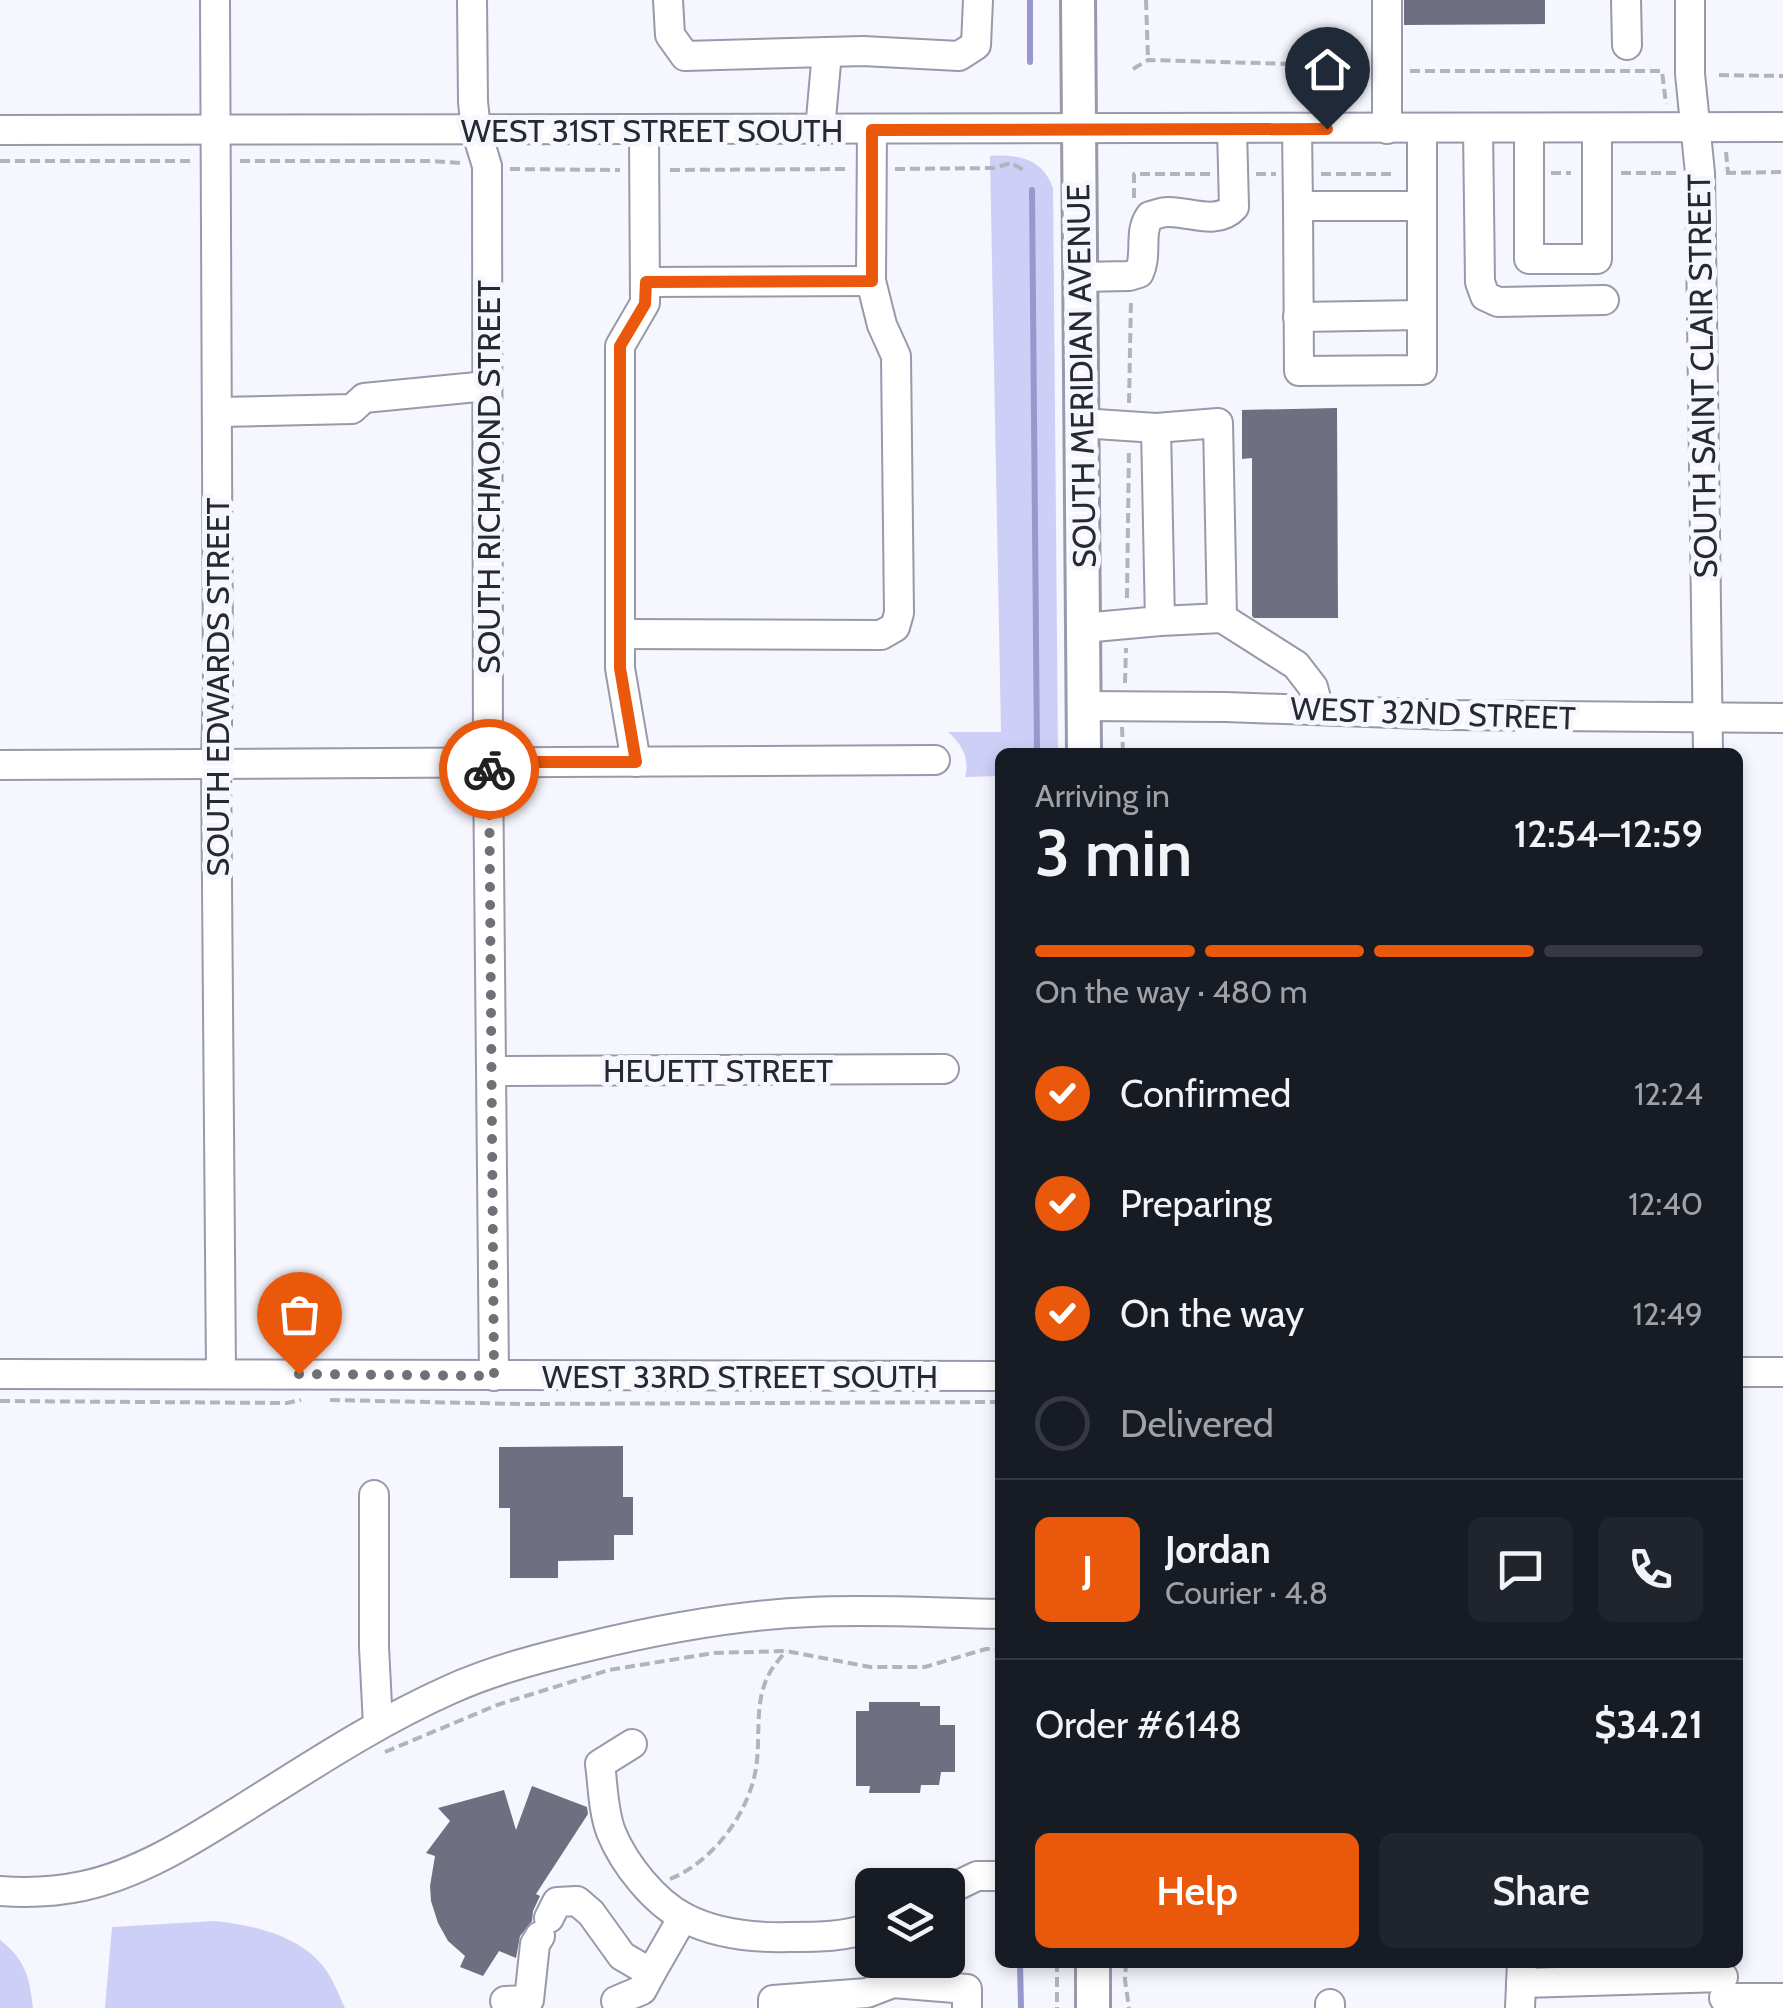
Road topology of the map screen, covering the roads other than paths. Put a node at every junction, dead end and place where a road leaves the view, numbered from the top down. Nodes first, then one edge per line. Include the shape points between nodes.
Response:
1 (215, 0) edge
2 (472, 0) edge
3 (668, 0) edge
4 (978, 0) edge
5 (1078, 0) edge
6 (1387, 0) edge
7 (1626, 0) edge
8 (1690, 0) edge
9 (1627, 46) dead end
10 (826, 52) junction
11 (1682, 127) junction
12 (1478, 128) junction
13 (1529, 128) junction
14 (1597, 128) junction
15 (1783, 128) edge
16 (1232, 129) junction
17 (1297, 129) junction
18 (1387, 129) junction
19 (1422, 129) junction
20 (0, 130) edge
21 (476, 130) junction
22 (644, 130) junction
23 (820, 130) junction
24 (872, 130) junction
25 (1079, 130) junction
26 (216, 131) junction
27 (1298, 206) junction
28 (1422, 206) junction
29 (1080, 277) junction
30 (872, 281) junction
31 (646, 282) junction
32 (1604, 300) dead end
33 (1298, 316) junction
34 (1422, 316) junction
35 (487, 386) junction
36 (217, 412) junction
37 (1081, 423) junction
38 (1156, 428) junction
39 (1222, 618) junction
40 (1160, 620) junction
41 (1083, 628) junction
42 (621, 634) junction
43 (1084, 706) junction
44 (1319, 710) junction
45 (1708, 718) junction
46 (1783, 718) edge
47 (1084, 748) edge
48 (1708, 748) edge
49 (936, 760) dead end
50 (488, 762) junction
51 (636, 762) junction
52 (216, 763) junction
53 (0, 765) edge
54 (492, 1070) junction
55 (944, 1070) dead end
56 (1743, 1372) edge
57 (1783, 1372) edge
58 (220, 1373) junction
59 (0, 1374) edge
60 (494, 1376) junction
61 (995, 1376) edge
62 (374, 1495) dead end
63 (995, 1614) edge
64 (378, 1726) junction
65 (632, 1744) dead end
66 (995, 1876) edge
67 (965, 1882) edge
68 (0, 1891) edge
69 (684, 1918) junction
70 (855, 1933) edge
71 (1093, 1968) edge
72 (1521, 1985) edge
73 (1723, 1986) edge
74 (646, 1990) edge
75 (1783, 1998) edge
76 (506, 2001) dead end
77 (616, 2001) dead end
78 (804, 2003) edge
79 (772, 2008) edge
80 (968, 2008) edge
81 (1094, 2008) edge

1 - 26 street, SOUTH EDWARDS STREET
2 - 21 street, SOUTH RICHMOND STREET
3 - 10 street via 670,36 685,56
4 - 10 street via 976,46 960,56
5 - 25 main road, SOUTH MERIDIAN AVENUE
6 - 18 street
7 - 9 street
8 - 11 street, SOUTH SAINT CLAIR STREET
10 - 23 street
11 - 14 street, WEST 31ST STREET SOUTH
11 - 15 street, WEST 31ST STREET SOUTH
11 - 45 street, SOUTH SAINT CLAIR STREET via 1700,173
12 - 13 street, WEST 31ST STREET SOUTH
12 - 19 street, WEST 31ST STREET SOUTH
12 - 32 street via 1485,296 1498,302
13 - 14 street, WEST 31ST STREET SOUTH
13 - 14 street via 1529,259 1596,259
16 - 17 street, WEST 31ST STREET SOUTH
16 - 25 street, WEST 31ST STREET SOUTH
16 - 29 street via 1234,207 1227,214 1150,216 1139,273
17 - 18 street, WEST 31ST STREET SOUTH
17 - 27 street
18 - 19 street, WEST 31ST STREET SOUTH
19 - 28 street
20 - 26 street, WEST 31ST STREET SOUTH
21 - 22 street, WEST 31ST STREET SOUTH
21 - 26 street, WEST 31ST STREET SOUTH
21 - 35 street, SOUTH RICHMOND STREET via 487,166
22 - 23 street, WEST 31ST STREET SOUTH
22 - 31 street
23 - 24 street, WEST 31ST STREET SOUTH
24 - 25 street, WEST 31ST STREET SOUTH
24 - 30 street
25 - 29 main road, SOUTH MERIDIAN AVENUE
26 - 36 street, SOUTH EDWARDS STREET
27 - 28 street
27 - 33 street
28 - 34 street
29 - 37 main road, SOUTH MERIDIAN AVENUE
30 - 31 street
30 - 42 street via 896,356 895,627 881,635
31 - 42 street via 645,304 620,346
33 - 34 street
33 - 34 street via 1299,371 1422,370
35 - 36 street via 364,398 352,410
35 - 50 street, SOUTH RICHMOND STREET
36 - 52 street, SOUTH EDWARDS STREET
37 - 38 street
37 - 41 main road, SOUTH MERIDIAN AVENUE
38 - 39 street via 1218,424
38 - 40 street
39 - 40 street
39 - 44 street via 1296,665 1313,687
40 - 41 street
41 - 43 main road, SOUTH MERIDIAN AVENUE
42 - 51 street
43 - 44 street, WEST 32ND STREET
43 - 47 main road, SOUTH MERIDIAN AVENUE
44 - 45 street, WEST 32ND STREET
45 - 46 street, WEST 32ND STREET
45 - 48 street, SOUTH SAINT CLAIR STREET
49 - 51 street
50 - 51 street
50 - 52 street
50 - 54 street, SOUTH RICHMOND STREET
52 - 53 street
52 - 58 street, SOUTH EDWARDS STREET
54 - 55 street, HEUETT STREET
54 - 60 street, SOUTH RICHMOND STREET
56 - 57 street
58 - 59 street, WEST 33RD STREET SOUTH
58 - 60 street, WEST 33RD STREET SOUTH
60 - 61 street, WEST 33RD STREET SOUTH
62 - 64 street
63 - 64 street via 812,1612 654,1630 511,1667
64 - 68 street via 190,1842 120,1874 37,1893
65 - 69 street via 600,1764 610,1830 647,1887
66 - 67 street
69 - 70 street via 768,1938
69 - 74 street
71 - 81 main road
72 - 73 street
73 - 75 street
74 - 76 street via 577,1900 557,1902 535,1944 529,2000
74 - 77 street
78 - 79 street via 773,2000
78 - 80 street via 867,1994 893,1983 967,1988

